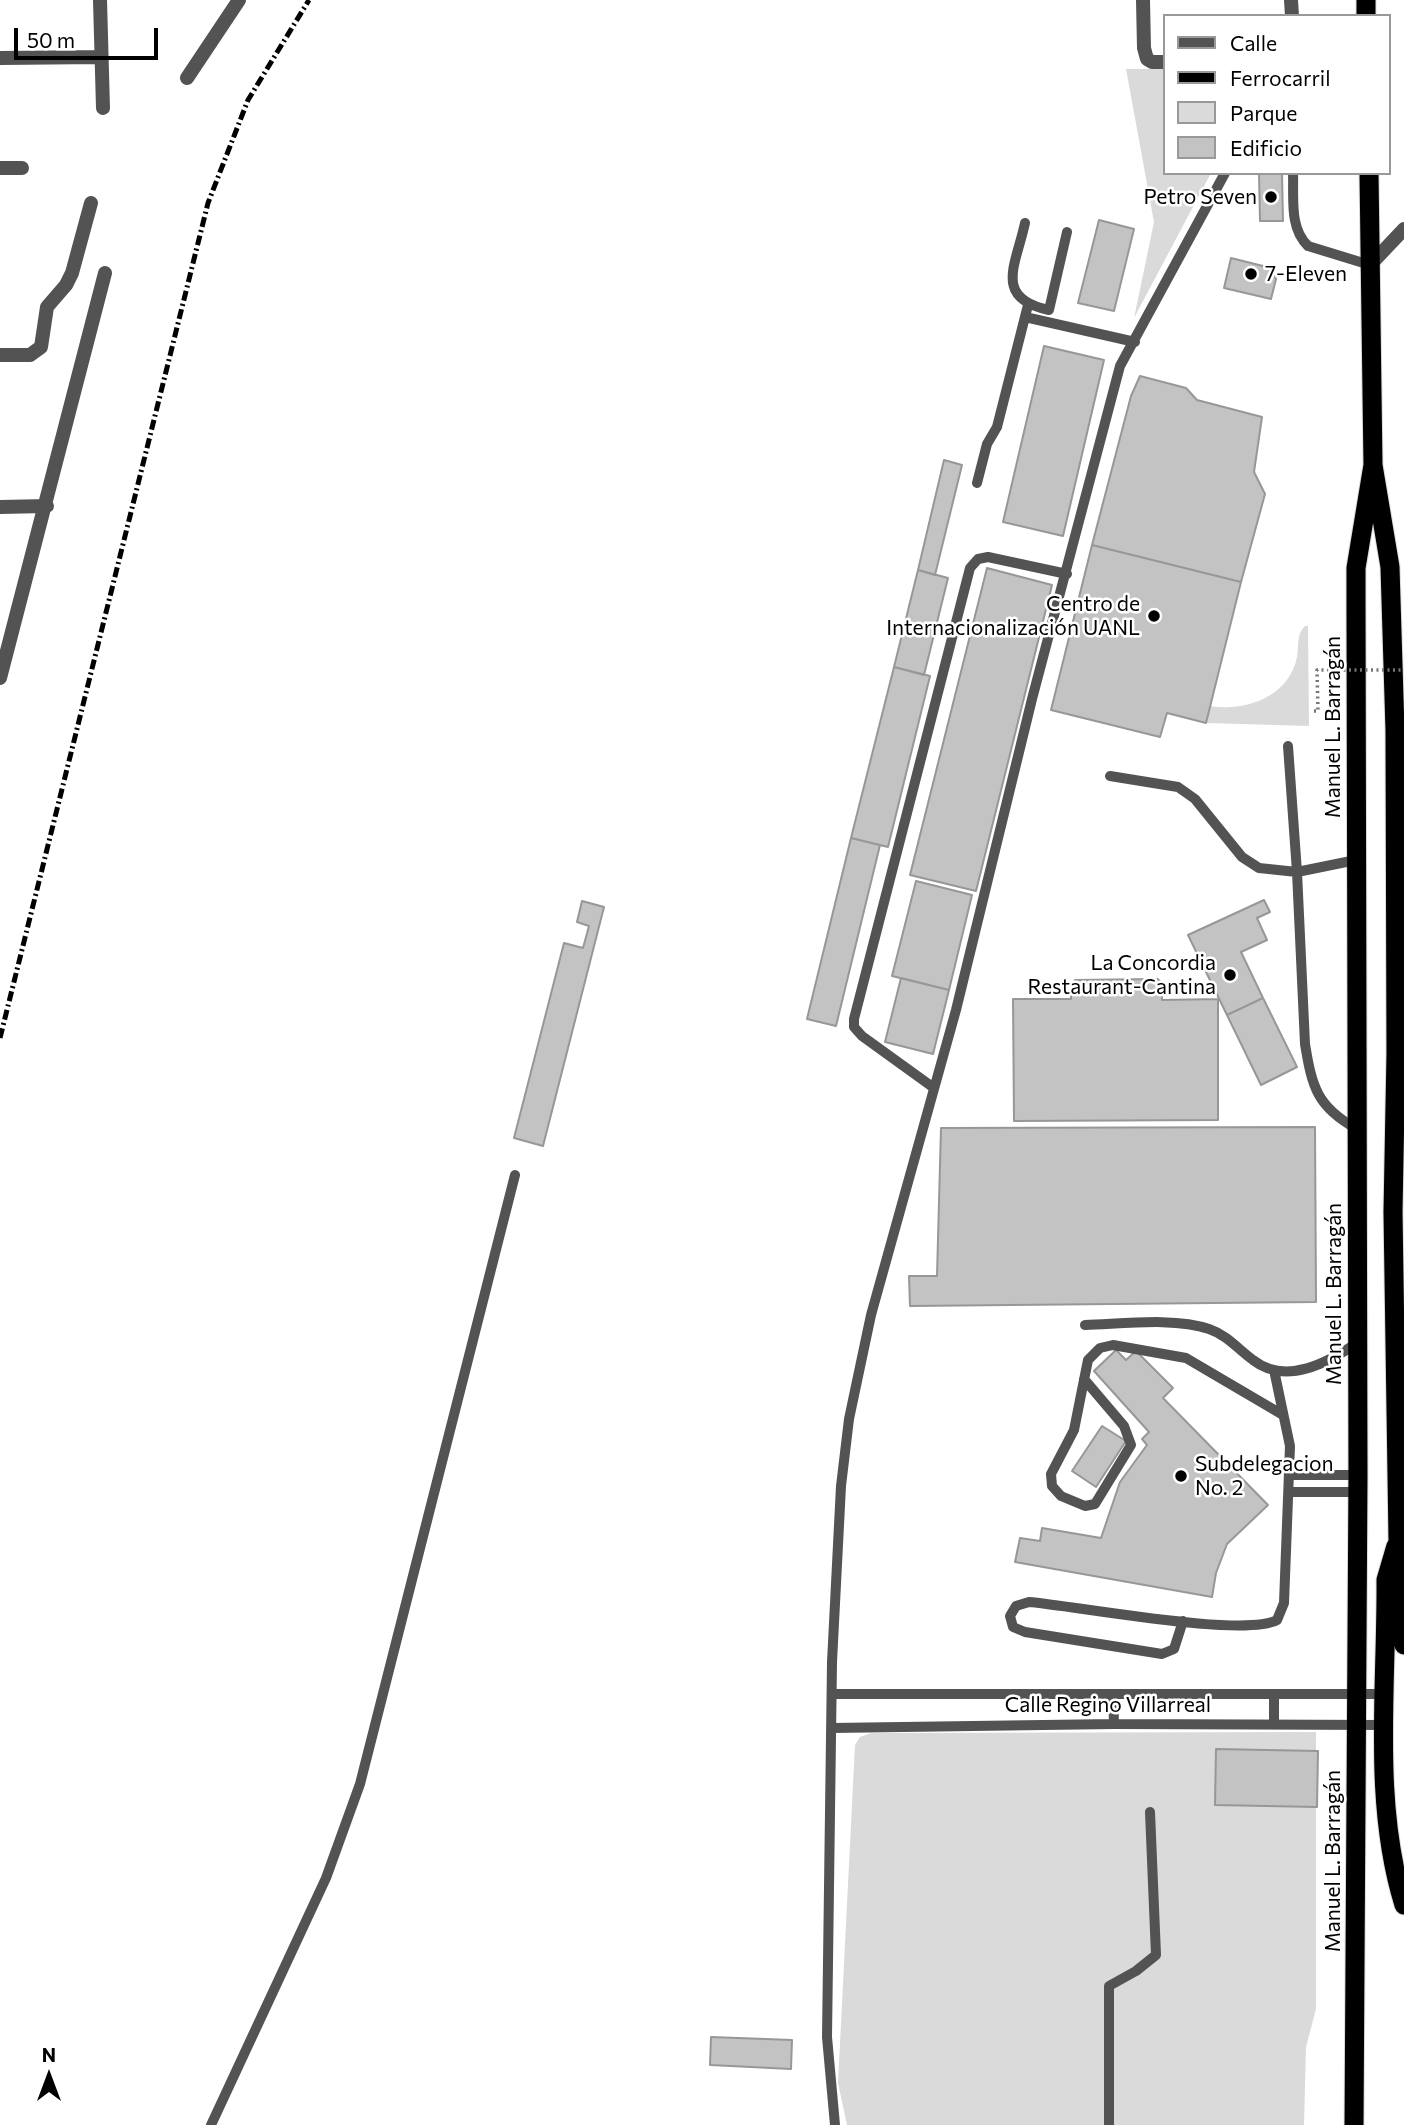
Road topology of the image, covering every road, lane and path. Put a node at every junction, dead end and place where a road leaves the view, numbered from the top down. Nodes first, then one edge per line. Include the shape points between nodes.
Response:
1 (100, 0) edge
2 (239, 0) edge
3 (1143, 0) edge
4 (101, 57) junction
5 (0, 58) edge
6 (1162, 62) edge
7 (187, 78) dead end
8 (103, 108) dead end
9 (0, 168) edge
10 (22, 168) dead end
11 (1224, 175) edge
12 (1293, 175) edge
13 (1369, 175) edge
14 (91, 203) dead end
15 (1026, 223) dead end
16 (1404, 229) edge
17 (1067, 232) dead end
18 (1370, 265) junction
19 (106, 273) dead end
20 (1028, 305) junction
21 (1025, 317) junction
22 (1135, 342) junction
23 (0, 355) edge
24 (1373, 465) junction
25 (977, 483) dead end
26 (47, 506) junction
27 (0, 507) edge
28 (1067, 574) junction
29 (1404, 670) edge
30 (0, 678) edge
31 (1314, 711) dead end
32 (1288, 746) dead end
33 (1110, 776) dead end
34 (1356, 860) junction
35 (1297, 872) junction
36 (934, 1088) junction
37 (1357, 1129) junction
38 (1400, 1141) edge
39 (515, 1175) dead end
40 (1398, 1214) edge
41 (1399, 1291) edge
42 (1085, 1325) dead end
43 (1357, 1343) junction
44 (1275, 1370) junction
45 (1084, 1379) junction
46 (1283, 1415) junction
47 (1289, 1475) junction
48 (1358, 1484) junction
49 (1289, 1492) junction
50 (1401, 1516) edge
51 (1401, 1540) edge
52 (1183, 1621) junction
53 (1404, 1645) edge
54 (832, 1694) junction
55 (1114, 1694) junction
56 (1275, 1694) junction
57 (1357, 1694) junction
58 (1386, 1694) junction
59 (1114, 1724) junction
60 (1274, 1724) junction
61 (1357, 1725) junction
62 (1385, 1725) junction
63 (831, 1728) junction
64 (1150, 1812) dead end
65 (1404, 1905) edge
66 (211, 2125) edge
67 (835, 2125) edge
68 (1109, 2125) edge
69 (1354, 2125) edge

1 - 4 street
2 - 7 street
3 - 6 street via 1147,59
4 - 5 street
4 - 8 street
9 - 10 street
11 - 22 lane
12 - 18 lane via 1300,238 1308,246
13 - 18 highway, Manuel L. Barragán
14 - 23 street via 72,272 47,307 41,347 24,356
15 - 20 lane via 1013,286 1017,297
16 - 18 street
17 - 20 lane via 1049,310
18 - 24 highway, Manuel L. Barragán
19 - 26 street
20 - 21 lane
21 - 22 lane
21 - 25 lane via 997,427 987,444
22 - 28 lane via 1120,366
24 - 34 highway, Manuel L. Barragán via 1356,568
24 - 38 highway, Manuel L. Barragán via 1391,566
26 - 27 street
26 - 30 street
28 - 36 lane
28 - 36 lane via 988,557 978,559 970,568 931,712 854,1027
29 - 31 path, bridge via 1317,670 1318,711
32 - 35 lane
33 - 35 lane via 1178,787 1195,799 1242,857 1259,868
34 - 35 lane
34 - 37 highway, Manuel L. Barragán
35 - 37 lane via 1309,1070 1333,1116
36 - 54 lane via 871,1315 849,1419 842,1473
37 - 43 highway, Manuel L. Barragán
38 - 40 highway, Manuel L. Barragán
39 - 66 lane via 360,1783 326,1878
40 - 41 highway, Manuel L. Barragán
41 - 50 highway, Manuel L. Barragán
42 - 44 lane via 1210,1329 1255,1363
43 - 44 lane via 1316,1367
43 - 48 highway, Manuel L. Barragán
44 - 46 lane
45 - 45 lane via 1124,1426 1131,1446 1102,1496 1085,1506 1061,1496 1052,1486 1051,1474 1074,1430
45 - 46 lane via 1088,1360 1100,1348 1113,1345 1186,1358
46 - 47 lane via 1290,1446
47 - 48 lane
47 - 49 lane
48 - 49 lane
48 - 57 highway, Manuel L. Barragán
49 - 52 lane via 1284,1603 1277,1620 1261,1625
50 - 51 highway, Manuel L. Barragán
51 - 53 highway, Manuel L. Barragán
51 - 58 highway via 1386,1572
52 - 52 lane via 1029,1602 1016,1606 1010,1616 1013,1627 1026,1633 1162,1654 1174,1649
54 - 55 lane, Calle Regino Villarreal
54 - 63 lane
55 - 56 lane, Calle Regino Villarreal
55 - 59 lane
56 - 57 lane, Calle Regino Villarreal
56 - 60 lane
57 - 58 lane, Calle Regino Villarreal
57 - 61 highway, Manuel L. Barragán
58 - 62 highway
59 - 60 lane, Calle Regino Villarreal
59 - 63 lane, Calle Regino Villarreal
60 - 61 lane, Calle Regino Villarreal
61 - 62 lane, Calle Regino Villarreal
61 - 69 highway, Manuel L. Barragán
62 - 65 highway via 1386,1824 1392,1868
63 - 67 lane via 827,2037
64 - 68 lane via 1156,1955 1109,1986

